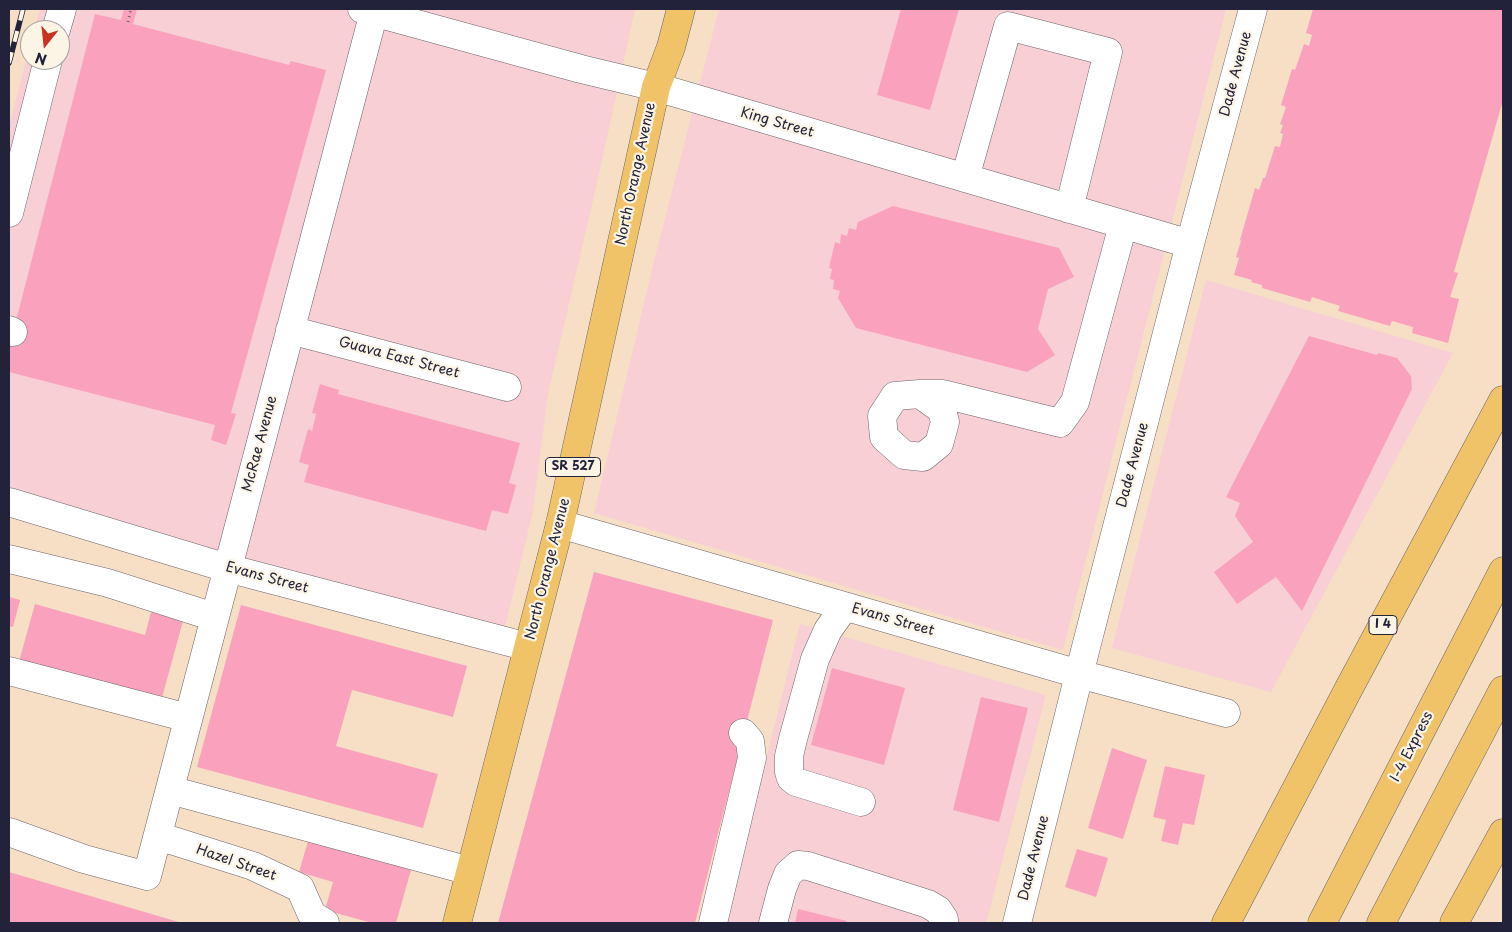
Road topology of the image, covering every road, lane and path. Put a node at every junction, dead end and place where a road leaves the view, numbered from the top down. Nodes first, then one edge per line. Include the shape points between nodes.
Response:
1 (131, 9) edge
2 (681, 9) edge
3 (1253, 9) edge
4 (368, 10) edge
5 (128, 22) dead end
6 (45, 70) edge
7 (656, 87) junction
8 (965, 178) junction
9 (1070, 209) junction
10 (9, 213) edge
11 (1123, 225) junction
12 (1190, 244) junction
13 (290, 330) junction
14 (507, 387) dead end
15 (920, 394) dead end
16 (1503, 400) edge
17 (9, 502) edge
18 (560, 524) junction
19 (9, 559) edge
20 (227, 568) junction
21 (1503, 571) edge
22 (845, 606) junction
23 (214, 617) junction
24 (528, 646) junction
25 (9, 671) edge
26 (1079, 674) junction
27 (1503, 690) edge
28 (1226, 713) dead end
29 (188, 718) junction
30 (743, 733) dead end
31 (170, 790) junction
32 (861, 802) dead end
33 (9, 832) edge
34 (1503, 833) edge
35 (158, 836) junction
36 (470, 872) junction
37 (319, 919) edge
38 (457, 923) edge
39 (713, 923) edge
40 (773, 923) edge
41 (944, 923) edge
42 (1017, 923) edge
43 (1226, 923) edge
44 (1322, 923) edge
45 (1381, 923) edge
46 (1454, 923) edge

1 - 5 path
2 - 7 main road, North Orange Avenue / SR 527
3 - 12 street, Dade Avenue
4 - 7 street, King Street
4 - 13 street, McRae Avenue
6 - 10 street
7 - 8 street, King Street
7 - 18 main road, North Orange Avenue / SR 527
8 - 9 street, King Street
8 - 9 street via 1008,26 1108,52
9 - 11 street, King Street
11 - 12 street, King Street
11 - 15 street via 1075,402 1060,423 943,394
12 - 26 street, Dade Avenue
13 - 14 street, Guava East Street
13 - 20 street, McRae Avenue
16 - 43 main road, I 4
17 - 20 street, Evans Street
18 - 22 street, Evans Street
18 - 24 main road, North Orange Avenue / SR 527
19 - 23 street via 108,584
20 - 23 street, McRae Avenue
20 - 24 street, Evans Street
21 - 44 main road, I-4 Express
22 - 26 street, Evans Street
22 - 32 street via 828,630 815,659 789,756 789,772 796,782
23 - 29 street, McRae Avenue
24 - 36 main road, North Orange Avenue / SR 527
25 - 29 street
26 - 28 street, Evans Street
26 - 42 street, Dade Avenue
27 - 45 main road
29 - 31 street, McRae Avenue
30 - 39 street via 750,741 752,758
31 - 35 street, McRae Avenue
31 - 36 street
33 - 35 street, McRae Avenue via 84,859 147,876
34 - 46 main road
35 - 37 street, Hazel Street via 253,866 300,888
36 - 38 main road, North Orange Avenue / SR 527
40 - 41 street via 788,874 798,865 928,904 938,910

